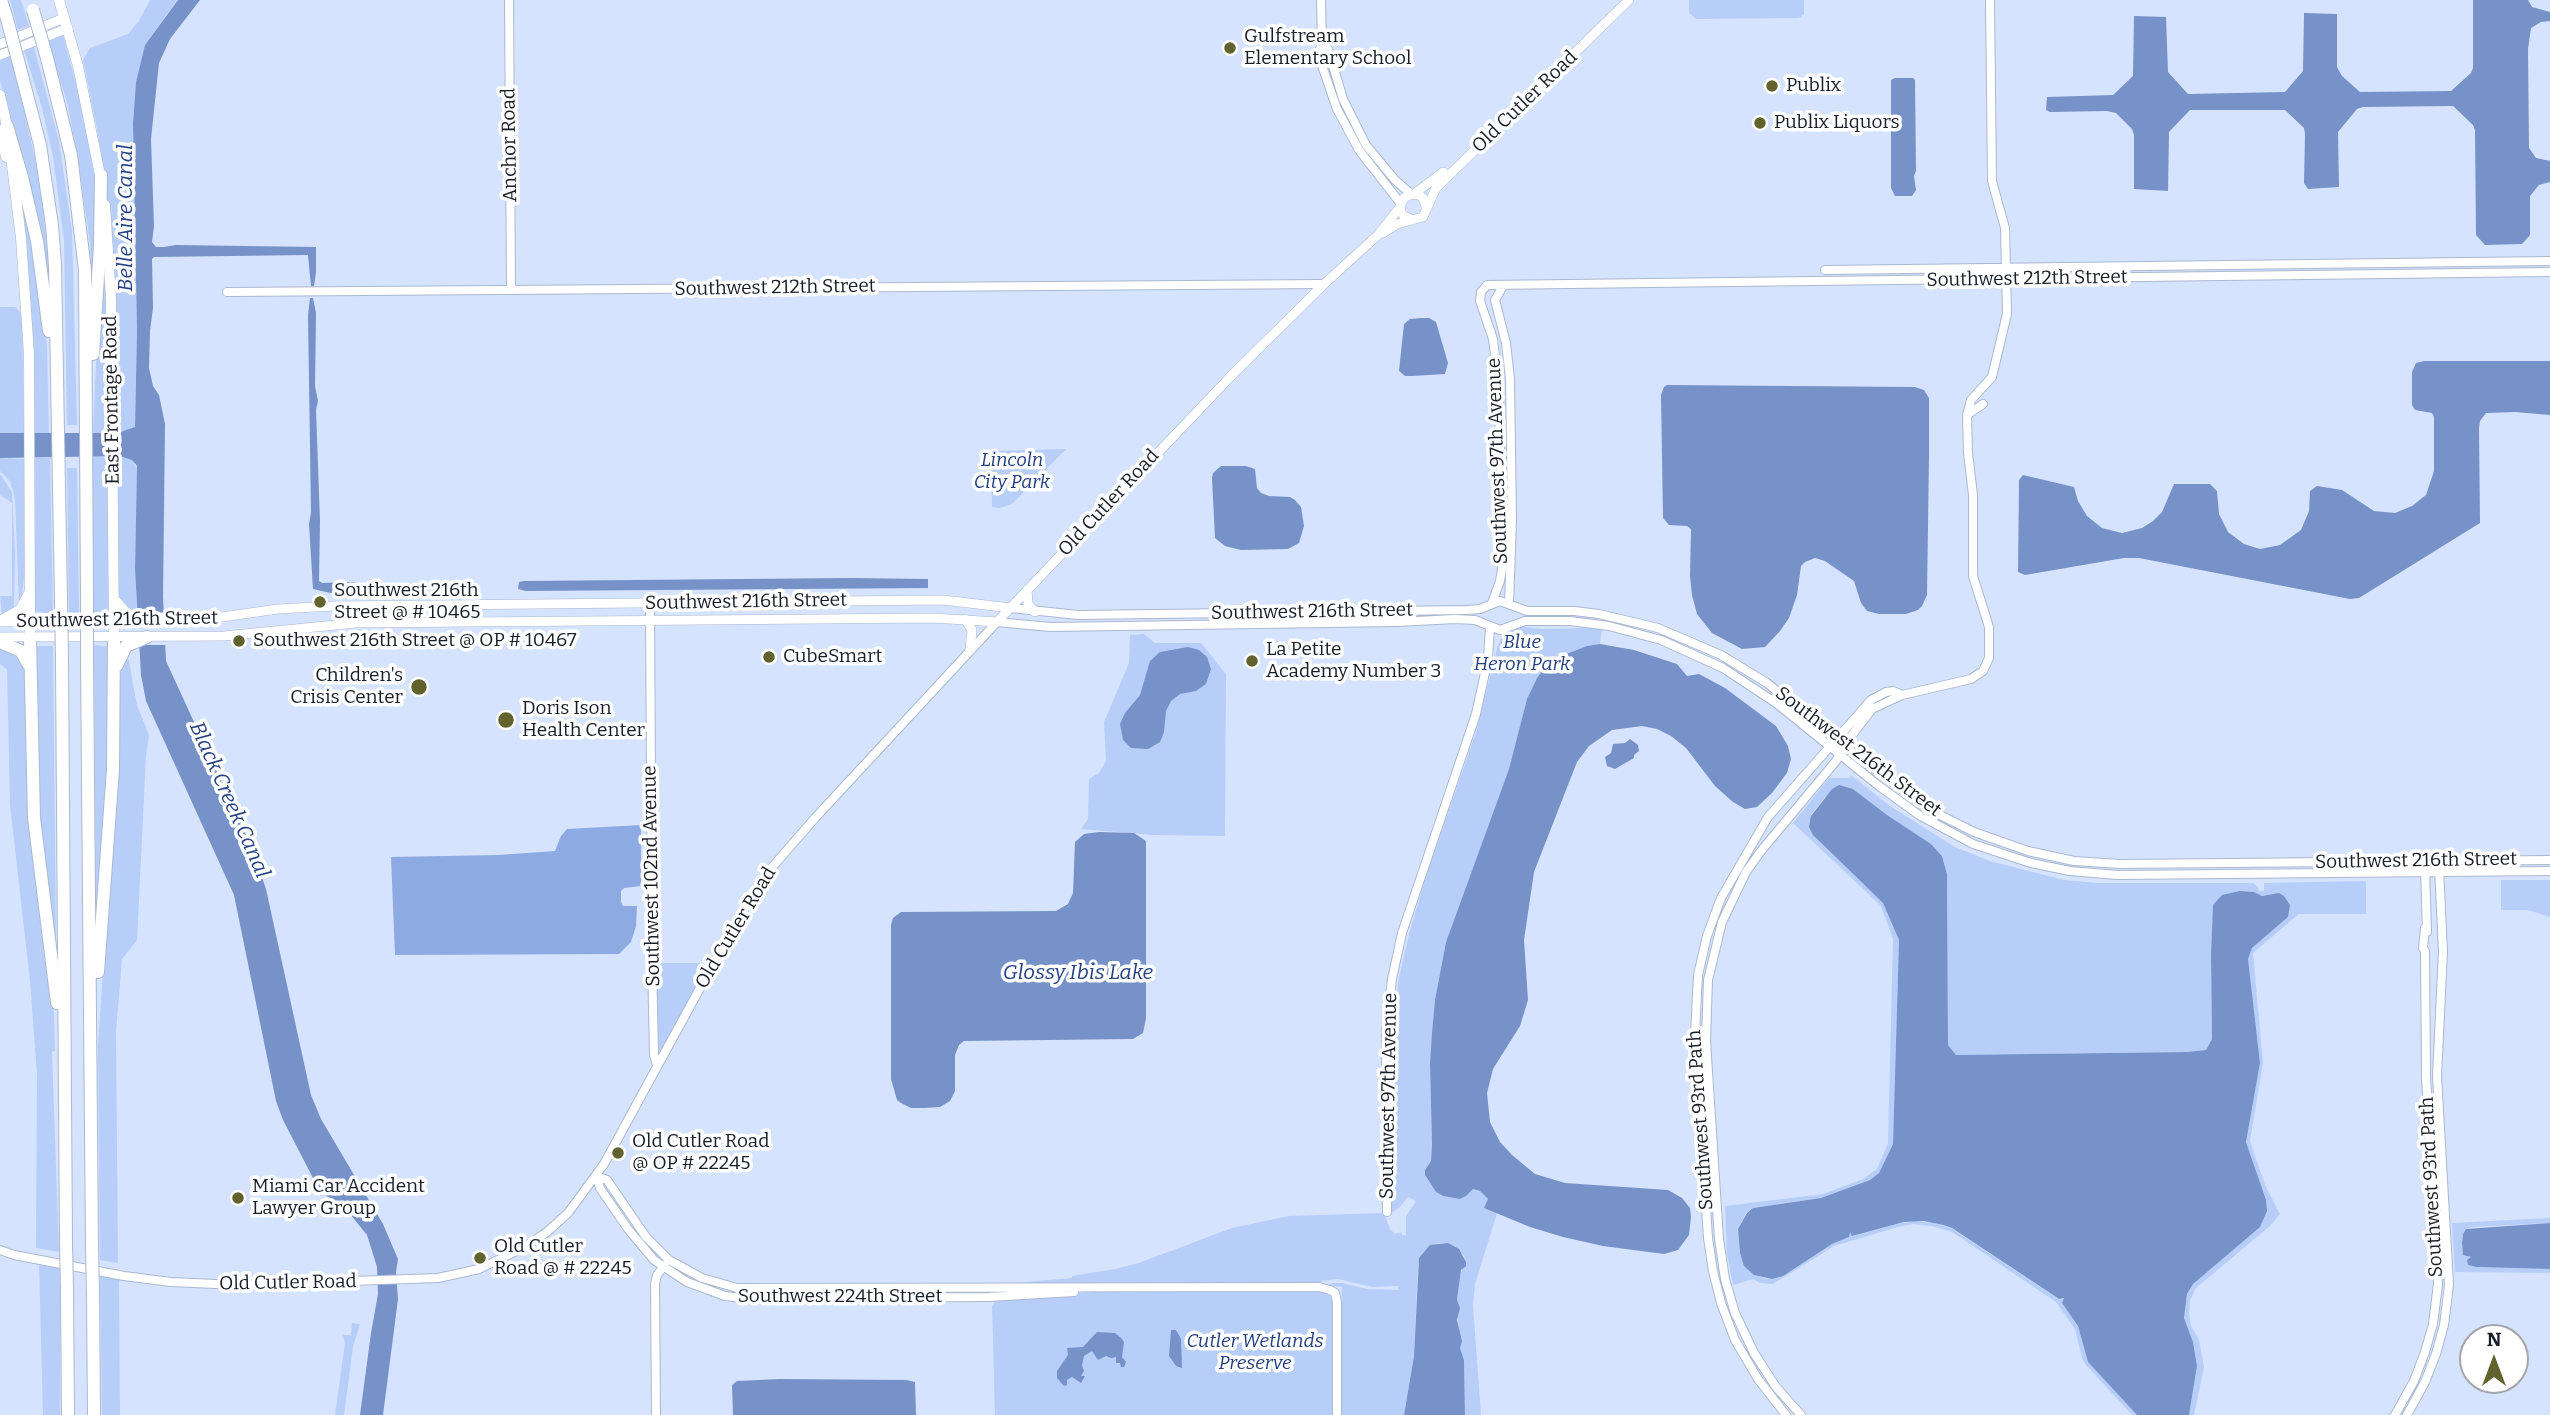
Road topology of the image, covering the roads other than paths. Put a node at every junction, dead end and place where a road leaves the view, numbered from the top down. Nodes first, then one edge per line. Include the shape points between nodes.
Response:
1 (1, 0) edge
2 (59, 0) edge
3 (509, 0) edge
4 (1321, 0) edge
5 (1621, 0) edge
6 (1629, 0) edge
7 (1990, 0) edge
8 (31, 5) edge
9 (66, 23) junction
10 (0, 44) edge
11 (1322, 44) junction
12 (0, 55) edge
13 (0, 95) edge
14 (2, 110) edge
15 (4, 128) edge
16 (101, 175) junction
17 (1413, 194) junction
18 (1400, 205) junction
19 (1427, 208) junction
20 (1413, 220) junction
21 (1378, 234) junction
22 (2550, 261) edge
23 (2007, 268) junction
24 (1825, 270) dead end
25 (2550, 272) edge
26 (2007, 279) junction
27 (1324, 284) junction
28 (1503, 286) junction
29 (512, 290) junction
30 (227, 292) dead end
31 (1983, 404) dead end
32 (85, 406) junction
33 (57, 408) junction
34 (1967, 415) junction
35 (30, 589) junction
36 (1027, 590) junction
37 (114, 596) junction
38 (650, 604) junction
39 (1491, 604) junction
40 (1510, 605) junction
41 (1010, 608) junction
42 (1035, 612) junction
43 (134, 619) junction
44 (965, 619) junction
45 (0, 621) edge
46 (650, 621) junction
47 (30, 622) junction
48 (114, 622) junction
49 (171, 622) joint
50 (997, 622) junction
51 (1512, 624) junction
52 (1489, 626) junction
53 (1504, 630) junction
54 (114, 637) junction
55 (30, 638) junction
56 (0, 639) edge
57 (139, 639) junction
58 (970, 650) junction
59 (1488, 659) junction
60 (29, 668) junction
61 (115, 668) junction
62 (1902, 695) junction
63 (1837, 739) junction
64 (1829, 746) junction
65 (1845, 746) junction
66 (1840, 755) junction
67 (1747, 851) junction
68 (2550, 860) edge
69 (2426, 862) junction
70 (2439, 867) junction
71 (2550, 871) edge
72 (1746, 872) junction
73 (2424, 872) junction
74 (91, 1010) junction
75 (657, 1065) junction
76 (64, 1140) junction
77 (596, 1176) junction
78 (1387, 1212) dead end
79 (0, 1250) edge
80 (14, 1255) junction
81 (0, 1257) edge
82 (669, 1260) junction
83 (663, 1267) junction
84 (1105, 1289) junction
85 (68, 1415) edge
86 (94, 1415) edge
87 (656, 1415) edge
88 (1337, 1415) edge
89 (1786, 1415) edge
90 (1801, 1415) edge
91 (2395, 1415) edge
92 (2407, 1415) edge

1 - 33 highway, bridge via 40,145 52,225
2 - 9 main road, East Frontage Road
3 - 29 street, Anchor Road
4 - 11 street
5 - 17 main road, Old Cutler Road via 1543,79
6 - 19 main road, Old Cutler Road via 1436,188
7 - 23 street via 1992,184 2005,224
8 - 32 highway, bridge via 67,135 79,214 85,270
9 - 10 main road
9 - 12 main road
9 - 16 main road, East Frontage Road
11 - 17 street via 1328,49 1343,99 1366,145 1401,187
11 - 18 street via 1318,54 1336,110
13 - 14 main road
14 - 15 main road
15 - 33 highway via 22,177 37,241
15 - 35 main road via 27,303
16 - 32 highway via 91,383
16 - 37 main road, East Frontage Road via 110,264
17 - 18 main road
17 - 19 main road via 1423,198
18 - 20 main road via 1404,216
18 - 21 main road, Old Cutler Road
19 - 20 main road via 1423,217
20 - 21 main road, Old Cutler Road
21 - 27 main road, Old Cutler Road
22 - 23 street, Southwest 212th Street
23 - 24 street, Southwest 212th Street
23 - 26 street
25 - 26 street, Southwest 212th Street
26 - 28 street, Southwest 212th Street
26 - 34 street via 2007,318 1997,360 1989,382 1971,400
27 - 29 street, Southwest 212th Street
27 - 36 main road, Old Cutler Road
28 - 39 street, Southwest 97th Avenue via 1485,286 1479,298 1493,339 1499,379 1502,569
28 - 40 street, Southwest 97th Avenue via 1495,300 1510,379
29 - 30 street, Southwest 212th Street
31 - 34 street
32 - 74 highway, bridge
33 - 76 highway, bridge
34 - 62 street via 1973,576 1989,627 1989,658 1983,671 1971,679
35 - 45 main road via 20,610
35 - 47 main road
36 - 41 main road, Old Cutler Road
36 - 42 main road via 1028,604
37 - 43 main road via 122,611
37 - 48 main road, East Frontage Road
38 - 41 main road, Southwest 216th Street via 943,600
38 - 46 street, Southwest 102nd Avenue
38 - 49 main road, Southwest 216th Street via 310,607
39 - 40 street via 1502,601
39 - 42 street, Southwest 216th Street via 1469,610
39 - 52 street via 1485,615
40 - 51 street via 1515,615
40 - 63 street, Southwest 216th Street via 1529,612 1581,612 1624,619 1686,638 1746,669
41 - 42 street, Southwest 216th Street
41 - 50 main road, Old Cutler Road
43 - 48 main road, Southwest 216th Street
43 - 49 main road
44 - 46 main road, Southwest 216th Street
44 - 50 main road, Southwest 216th Street
44 - 58 main road via 972,630
45 - 47 main road, Southwest 216th Street
46 - 57 main road, Southwest 216th Street via 355,623 235,636
46 - 75 street, Southwest 102nd Avenue
47 - 48 main road, Southwest 216th Street
47 - 55 main road
48 - 54 main road, East Frontage Road
50 - 52 street, Southwest 216th Street via 1050,627 1467,619
50 - 58 street, Old Cutler Road
51 - 53 street
51 - 64 street, Southwest 216th Street via 1583,622 1680,647 1750,684
52 - 53 street
52 - 59 street, Southwest 97th Avenue
53 - 59 street, Southwest 97th Avenue
54 - 55 main road, Southwest 216th Street
54 - 57 main road, Southwest 216th Street
54 - 61 highway
55 - 56 main road, Southwest 216th Street
55 - 60 highway
56 - 60 highway via 21,651
57 - 61 highway via 122,649
58 - 75 street, Old Cutler Road via 767,873
59 - 78 street, Southwest 97th Avenue via 1471,733 1405,926 1392,979 1386,1032
60 - 76 highway via 34,818 53,956
61 - 74 highway via 113,769 96,999
62 - 63 street, Southwest 93rd Path via 1894,691 1876,696
62 - 65 street, Southwest 93rd Path via 1872,709
63 - 64 street, Southwest 93rd Path
63 - 65 street, Southwest 216th Street
64 - 66 street, Southwest 216th Street
64 - 67 street, Southwest 93rd Path via 1781,800
65 - 66 street, Southwest 93rd Path
65 - 69 street, Southwest 216th Street via 1948,820 2041,855 2120,864
66 - 72 street, Southwest 93rd Path
66 - 73 street, Southwest 216th Street via 1903,805 1945,831 1992,851 2049,867 2117,875
67 - 72 street
67 - 89 street, Southwest 93rd Path via 1713,917 1697,985 1695,1034 1708,1228 1714,1278 1729,1326 1753,1372
68 - 70 street, Southwest 216th Street
69 - 70 street, Southwest 216th Street
69 - 73 street, Southwest 93rd Path
70 - 71 street, Southwest 216th Street
70 - 73 street, Southwest 216th Street
70 - 92 street, Southwest 93rd Path via 2437,1077 2449,1285 2436,1354
72 - 90 street, Southwest 93rd Path via 1716,941 1706,1001 1720,1249 1747,1340 1766,1373
73 - 91 street, Southwest 93rd Path via 2426,1076 2438,1284 2422,1362
74 - 86 highway, bridge
75 - 77 street, Old Cutler Road
76 - 85 highway, bridge
77 - 80 street, Old Cutler Road via 558,1223 519,1251 469,1272 438,1278 238,1286 111,1274
77 - 82 street, Southwest 224th Street via 605,1178 639,1229
77 - 83 street, Southwest 224th Street via 633,1237
79 - 80 street, Old Cutler Road
80 - 81 street, Old Cutler Road
82 - 83 street
82 - 84 street, Southwest 224th Street via 711,1282 751,1289
83 - 84 street, Southwest 224th Street via 705,1290 750,1299 989,1297
83 - 87 street via 655,1284
84 - 88 street, Southwest 224th Street via 1319,1287 1332,1291 1337,1302

